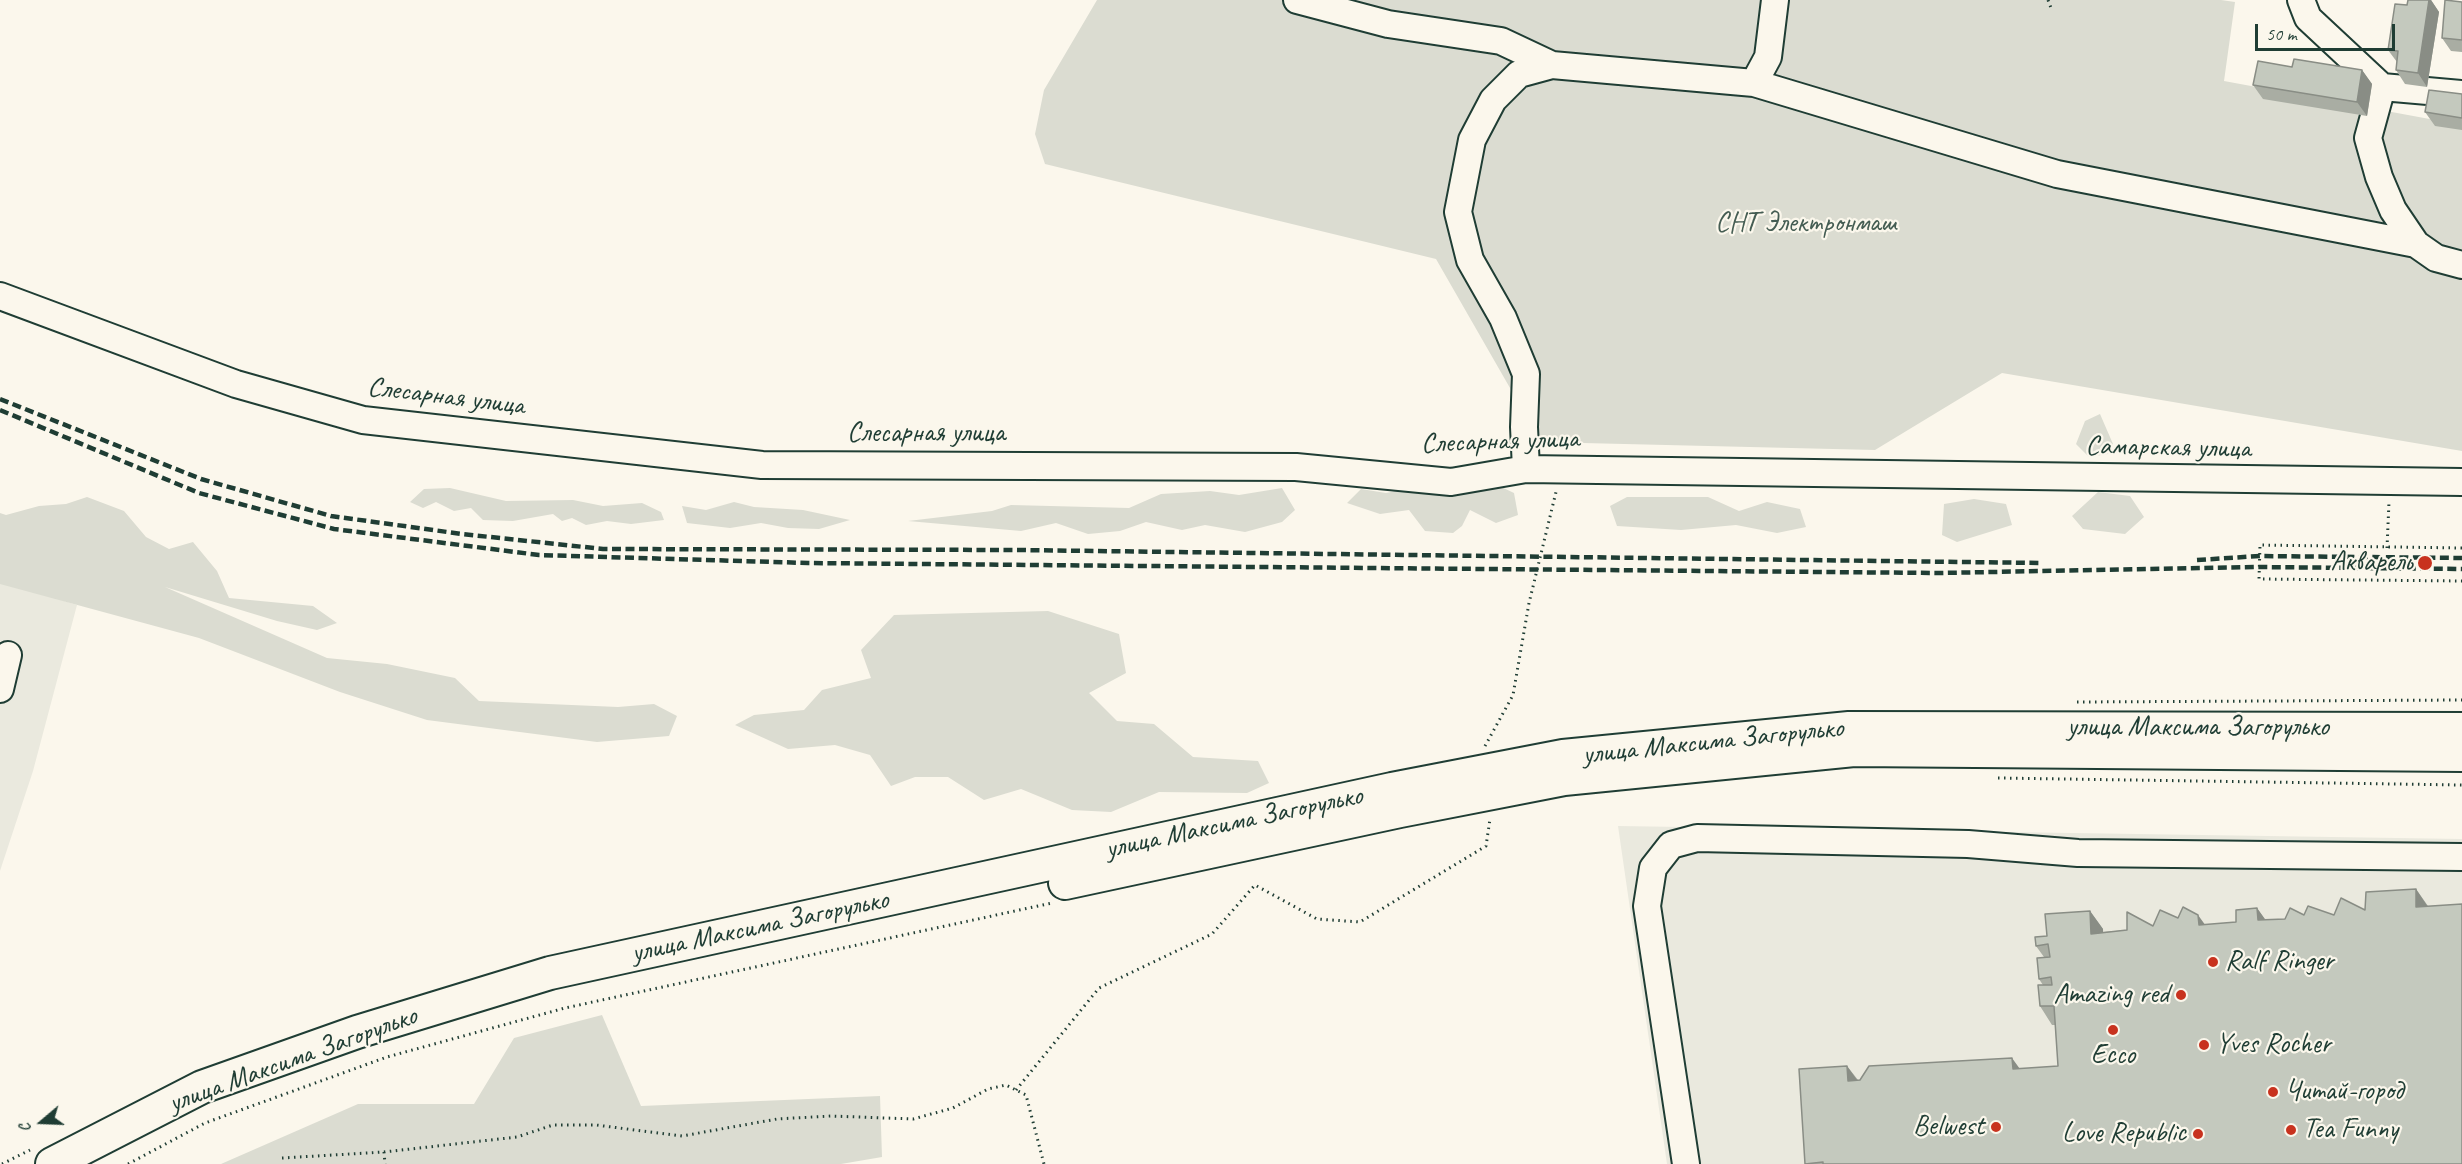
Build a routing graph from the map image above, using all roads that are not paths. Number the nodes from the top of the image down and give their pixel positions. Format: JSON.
{"nodes":[{"id":1,"x":1297,"y":0,"type":"edge"},
{"id":2,"x":1774,"y":0,"type":"edge"},
{"id":3,"x":2301,"y":0,"type":"edge"},
{"id":4,"x":1551,"y":65,"type":"junction"},
{"id":5,"x":1754,"y":83,"type":"junction"},
{"id":6,"x":2382,"y":87,"type":"junction"},
{"id":7,"x":2462,"y":94,"type":"edge"},
{"id":8,"x":2416,"y":244,"type":"junction"},
{"id":9,"x":2462,"y":265,"type":"edge"},
{"id":10,"x":0,"y":296,"type":"edge"},
{"id":11,"x":1526,"y":469,"type":"junction"},
{"id":12,"x":1874,"y":476,"type":"joint"},
{"id":13,"x":2462,"y":483,"type":"edge"},
{"id":14,"x":8,"y":655,"type":"dead end"},
{"id":15,"x":0,"y":689,"type":"edge"},
{"id":16,"x":2462,"y":729,"type":"edge"},
{"id":17,"x":2462,"y":755,"type":"edge"},
{"id":18,"x":2462,"y":857,"type":"edge"},
{"id":19,"x":52,"y":1164,"type":"edge"},
{"id":20,"x":84,"y":1164,"type":"edge"},
{"id":21,"x":1686,"y":1164,"type":"edge"}],
"edges":[{"from":1,"to":4,"type":"street"},
{"from":2,"to":5,"type":"street"},
{"from":3,"to":6,"type":"street"},
{"from":4,"to":5,"type":"street"},
{"from":4,"to":11,"type":"street"},
{"from":5,"to":8,"type":"street"},
{"from":6,"to":7,"type":"street"},
{"from":6,"to":8,"type":"street"},
{"from":8,"to":9,"type":"street"},
{"from":10,"to":11,"type":"street","name":"Слесарная улица"},
{"from":11,"to":12,"type":"street","name":"Слесарная улица"},
{"from":12,"to":13,"type":"street","name":"Самарская улица"},
{"from":14,"to":15,"type":"street"},
{"from":16,"to":19,"type":"main road","name":"улица Максима Загорулько"},
{"from":17,"to":20,"type":"main road","name":"улица Максима Загорулько"},
{"from":18,"to":21,"type":"street"}]}
